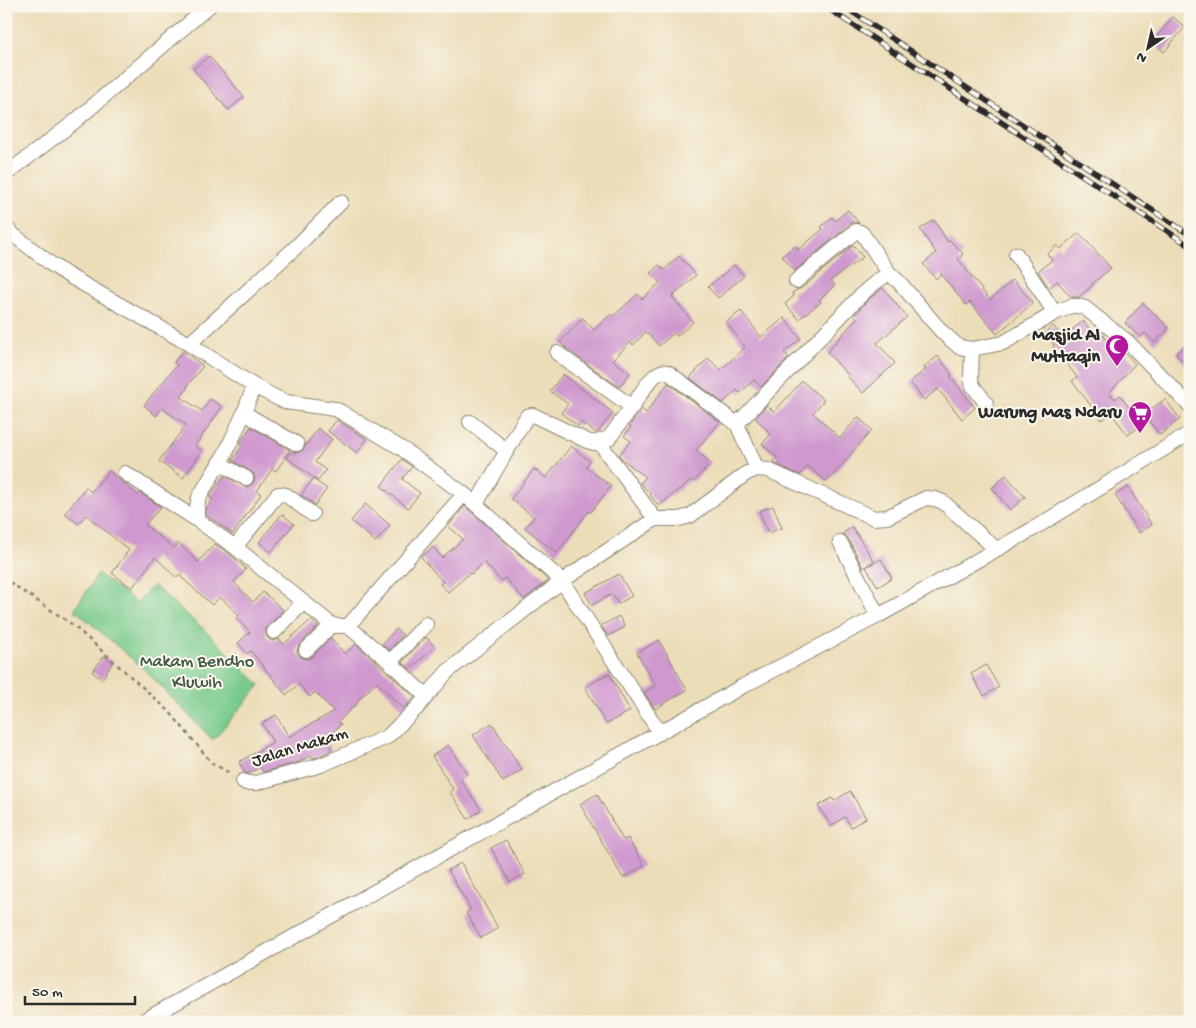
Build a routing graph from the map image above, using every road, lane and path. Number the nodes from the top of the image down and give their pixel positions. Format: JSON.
{"nodes":[{"id":1,"x":209,"y":6,"type":"edge"},
{"id":2,"x":6,"y":174,"type":"edge"},
{"id":3,"x":341,"y":202,"type":"dead end"},
{"id":4,"x":6,"y":227,"type":"edge"},
{"id":5,"x":1016,"y":254,"type":"dead end"},
{"id":6,"x":889,"y":273,"type":"junction"},
{"id":7,"x":796,"y":281,"type":"dead end"},
{"id":8,"x":1055,"y":313,"type":"junction"},
{"id":9,"x":189,"y":344,"type":"junction"},
{"id":10,"x":972,"y":349,"type":"junction"},
{"id":11,"x":557,"y":353,"type":"dead end"},
{"id":12,"x":254,"y":386,"type":"junction"},
{"id":13,"x":986,"y":403,"type":"dead end"},
{"id":14,"x":1190,"y":406,"type":"edge"},
{"id":15,"x":632,"y":407,"type":"junction"},
{"id":16,"x":244,"y":413,"type":"junction"},
{"id":17,"x":470,"y":422,"type":"dead end"},
{"id":18,"x":738,"y":424,"type":"junction"},
{"id":19,"x":1190,"y":433,"type":"edge"},
{"id":20,"x":599,"y":442,"type":"junction"},
{"id":21,"x":297,"y":444,"type":"dead end"},
{"id":22,"x":507,"y":451,"type":"junction"},
{"id":23,"x":219,"y":463,"type":"junction"},
{"id":24,"x":757,"y":469,"type":"junction"},
{"id":25,"x":126,"y":473,"type":"dead end"},
{"id":26,"x":246,"y":478,"type":"dead end"},
{"id":27,"x":464,"y":494,"type":"junction"},
{"id":28,"x":476,"y":504,"type":"junction"},
{"id":29,"x":312,"y":514,"type":"dead end"},
{"id":30,"x":655,"y":519,"type":"junction"},
{"id":31,"x":197,"y":520,"type":"junction"},
{"id":32,"x":840,"y":542,"type":"dead end"},
{"id":33,"x":235,"y":547,"type":"junction"},
{"id":34,"x":996,"y":549,"type":"junction"},
{"id":35,"x":562,"y":582,"type":"junction"},
{"id":36,"x":6,"y":591,"type":"edge"},
{"id":37,"x":303,"y":603,"type":"junction"},
{"id":38,"x":878,"y":616,"type":"junction"},
{"id":39,"x":426,"y":624,"type":"dead end"},
{"id":40,"x":332,"y":625,"type":"junction"},
{"id":41,"x":348,"y":626,"type":"junction"},
{"id":42,"x":274,"y":632,"type":"dead end"},
{"id":43,"x":306,"y":650,"type":"dead end"},
{"id":44,"x":390,"y":662,"type":"junction"},
{"id":45,"x":428,"y":695,"type":"junction"},
{"id":46,"x":660,"y":733,"type":"junction"},
{"id":47,"x":243,"y":781,"type":"joint"},
{"id":48,"x":141,"y":1022,"type":"edge"}],
"edges":[{"from":1,"to":2,"type":"street"},
{"from":3,"to":9,"type":"street"},
{"from":4,"to":9,"type":"street"},
{"from":5,"to":8,"type":"street"},
{"from":6,"to":7,"type":"street"},
{"from":6,"to":10,"type":"street"},
{"from":6,"to":18,"type":"street"},
{"from":8,"to":10,"type":"street"},
{"from":8,"to":14,"type":"street"},
{"from":9,"to":12,"type":"street"},
{"from":10,"to":13,"type":"street"},
{"from":11,"to":15,"type":"street"},
{"from":12,"to":16,"type":"street"},
{"from":12,"to":27,"type":"street"},
{"from":15,"to":18,"type":"street"},
{"from":15,"to":20,"type":"street"},
{"from":16,"to":21,"type":"street"},
{"from":16,"to":23,"type":"street"},
{"from":17,"to":22,"type":"street"},
{"from":18,"to":24,"type":"street"},
{"from":19,"to":34,"type":"street"},
{"from":20,"to":22,"type":"street"},
{"from":20,"to":30,"type":"street"},
{"from":22,"to":28,"type":"street"},
{"from":23,"to":26,"type":"street"},
{"from":23,"to":31,"type":"street"},
{"from":24,"to":30,"type":"street"},
{"from":24,"to":34,"type":"street"},
{"from":25,"to":31,"type":"street"},
{"from":27,"to":28,"type":"street"},
{"from":27,"to":41,"type":"street"},
{"from":28,"to":35,"type":"street"},
{"from":29,"to":33,"type":"street"},
{"from":30,"to":35,"type":"street","name":"Jalan Makam"},
{"from":31,"to":33,"type":"street"},
{"from":32,"to":38,"type":"street"},
{"from":33,"to":37,"type":"street"},
{"from":34,"to":38,"type":"street"},
{"from":35,"to":45,"type":"street","name":"Jalan Makam"},
{"from":35,"to":46,"type":"street"},
{"from":36,"to":47,"type":"path","name":"Jalan Makam"},
{"from":37,"to":40,"type":"street"},
{"from":37,"to":42,"type":"street"},
{"from":38,"to":46,"type":"street"},
{"from":39,"to":44,"type":"street"},
{"from":40,"to":41,"type":"street"},
{"from":40,"to":43,"type":"street"},
{"from":41,"to":44,"type":"street"},
{"from":44,"to":45,"type":"street"},
{"from":45,"to":47,"type":"street","name":"Jalan Makam"},
{"from":46,"to":48,"type":"street"}]}
